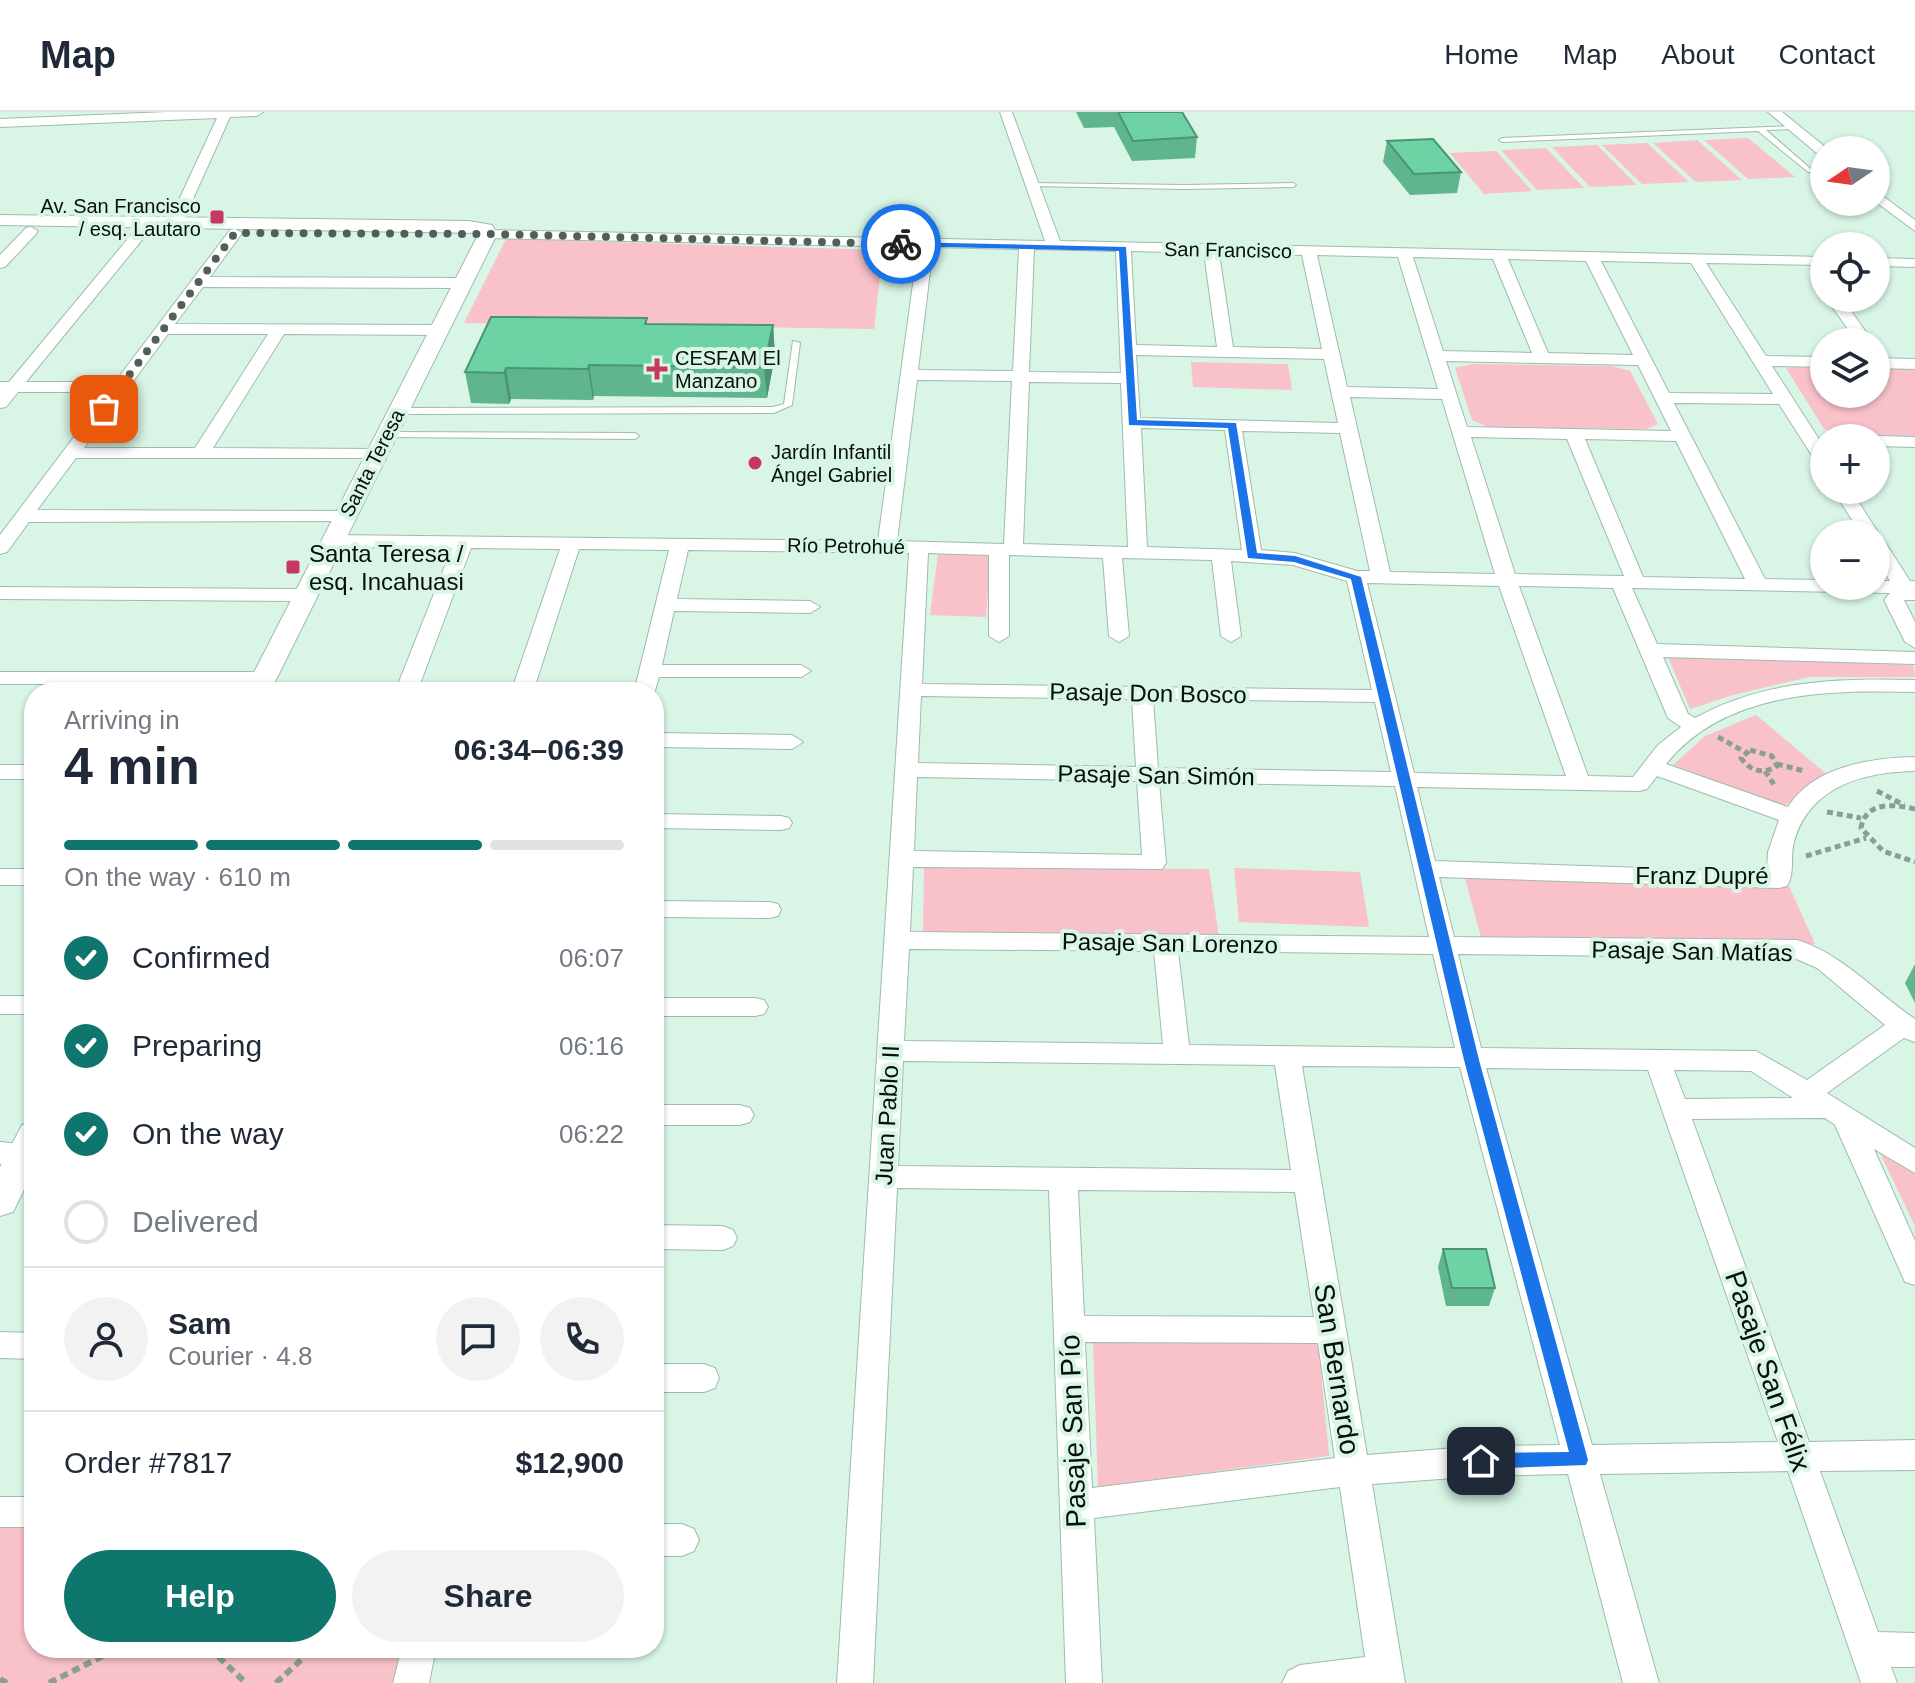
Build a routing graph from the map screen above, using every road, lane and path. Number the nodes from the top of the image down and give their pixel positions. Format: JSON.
{"nodes":[{"id":1,"x":257,"y":112,"type":"edge"},
{"id":2,"x":1006,"y":112,"type":"edge"},
{"id":3,"x":1774,"y":112,"type":"edge"},
{"id":4,"x":226,"y":113,"type":"edge"},
{"id":5,"x":0,"y":123,"type":"edge"},
{"id":6,"x":1793,"y":127,"type":"junction"},
{"id":7,"x":1759,"y":128,"type":"junction"},
{"id":8,"x":1502,"y":140,"type":"dead end"},
{"id":9,"x":1810,"y":141,"type":"edge"},
{"id":10,"x":1810,"y":171,"type":"dead end"},
{"id":11,"x":1032,"y":184,"type":"junction"},
{"id":12,"x":1293,"y":185,"type":"dead end"},
{"id":13,"x":1890,"y":206,"type":"edge"},
{"id":14,"x":0,"y":220,"type":"edge"},
{"id":15,"x":174,"y":227,"type":"junction"},
{"id":16,"x":1915,"y":227,"type":"edge"},
{"id":17,"x":0,"y":230,"type":"edge"},
{"id":18,"x":31,"y":231,"type":"junction"},
{"id":19,"x":141,"y":232,"type":"junction"},
{"id":20,"x":235,"y":233,"type":"junction"},
{"id":21,"x":488,"y":234,"type":"junction"},
{"id":22,"x":926,"y":244,"type":"junction"},
{"id":23,"x":1027,"y":246,"type":"junction"},
{"id":24,"x":1055,"y":247,"type":"junction"},
{"id":25,"x":1123,"y":248,"type":"junction"},
{"id":26,"x":1211,"y":250,"type":"junction"},
{"id":27,"x":1309,"y":252,"type":"junction"},
{"id":28,"x":1404,"y":253,"type":"junction"},
{"id":29,"x":1499,"y":255,"type":"junction"},
{"id":30,"x":1592,"y":257,"type":"junction"},
{"id":31,"x":1696,"y":259,"type":"junction"},
{"id":32,"x":1908,"y":263,"type":"edge"},
{"id":33,"x":0,"y":264,"type":"edge"},
{"id":34,"x":1810,"y":265,"type":"edge"},
{"id":35,"x":1915,"y":280,"type":"edge"},
{"id":36,"x":198,"y":282,"type":"junction"},
{"id":37,"x":463,"y":283,"type":"junction"},
{"id":38,"x":163,"y":329,"type":"junction"},
{"id":39,"x":279,"y":330,"type":"junction"},
{"id":40,"x":439,"y":330,"type":"junction"},
{"id":41,"x":796,"y":343,"type":"dead end"},
{"id":42,"x":1128,"y":350,"type":"junction"},
{"id":43,"x":1226,"y":352,"type":"junction"},
{"id":44,"x":1332,"y":354,"type":"junction"},
{"id":45,"x":1437,"y":356,"type":"junction"},
{"id":46,"x":1542,"y":358,"type":"junction"},
{"id":47,"x":1644,"y":360,"type":"junction"},
{"id":48,"x":1759,"y":361,"type":"junction"},
{"id":49,"x":1810,"y":362,"type":"edge"},
{"id":50,"x":1890,"y":362,"type":"edge"},
{"id":51,"x":1915,"y":364,"type":"edge"},
{"id":52,"x":911,"y":375,"type":"junction"},
{"id":53,"x":1021,"y":376,"type":"junction"},
{"id":54,"x":1129,"y":378,"type":"junction"},
{"id":55,"x":7,"y":387,"type":"edge"},
{"id":56,"x":120,"y":387,"type":"junction"},
{"id":57,"x":1340,"y":392,"type":"junction"},
{"id":58,"x":1449,"y":394,"type":"junction"},
{"id":59,"x":1663,"y":398,"type":"junction"},
{"id":60,"x":1783,"y":399,"type":"junction"},
{"id":61,"x":0,"y":403,"type":"edge"},
{"id":62,"x":399,"y":411,"type":"junction"},
{"id":63,"x":1133,"y":423,"type":"junction"},
{"id":64,"x":1233,"y":425,"type":"junction"},
{"id":65,"x":1349,"y":428,"type":"junction"},
{"id":66,"x":1462,"y":432,"type":"junction"},
{"id":67,"x":1810,"y":432,"type":"edge"},
{"id":68,"x":1574,"y":434,"type":"junction"},
{"id":69,"x":635,"y":436,"type":"dead end"},
{"id":70,"x":1683,"y":436,"type":"junction"},
{"id":71,"x":1890,"y":441,"type":"edge"},
{"id":72,"x":1915,"y":442,"type":"edge"},
{"id":73,"x":382,"y":444,"type":"junction"},
{"id":74,"x":71,"y":453,"type":"junction"},
{"id":75,"x":201,"y":453,"type":"junction"},
{"id":76,"x":24,"y":516,"type":"junction"},
{"id":77,"x":345,"y":517,"type":"junction"},
{"id":78,"x":333,"y":541,"type":"junction"},
{"id":79,"x":464,"y":542,"type":"junction"},
{"id":80,"x":572,"y":542,"type":"junction"},
{"id":81,"x":680,"y":544,"type":"junction"},
{"id":82,"x":887,"y":546,"type":"junction"},
{"id":83,"x":919,"y":547,"type":"junction"},
{"id":84,"x":0,"y":548,"type":"edge"},
{"id":85,"x":1006,"y":549,"type":"junction"},
{"id":86,"x":1112,"y":552,"type":"junction"},
{"id":87,"x":1138,"y":553,"type":"junction"},
{"id":88,"x":1221,"y":555,"type":"junction"},
{"id":89,"x":1252,"y":556,"type":"junction"},
{"id":90,"x":1890,"y":562,"type":"edge"},
{"id":91,"x":1356,"y":577,"type":"junction"},
{"id":92,"x":1381,"y":577,"type":"junction"},
{"id":93,"x":1507,"y":580,"type":"junction"},
{"id":94,"x":1628,"y":582,"type":"junction"},
{"id":95,"x":1758,"y":585,"type":"junction"},
{"id":96,"x":1810,"y":586,"type":"edge"},
{"id":97,"x":1890,"y":589,"type":"edge"},
{"id":98,"x":1911,"y":590,"type":"edge"},
{"id":99,"x":0,"y":593,"type":"edge"},
{"id":100,"x":306,"y":595,"type":"junction"},
{"id":101,"x":666,"y":605,"type":"junction"},
{"id":102,"x":810,"y":607,"type":"dead end"},
{"id":103,"x":999,"y":636,"type":"dead end"},
{"id":104,"x":1119,"y":636,"type":"dead end"},
{"id":105,"x":1231,"y":636,"type":"dead end"},
{"id":106,"x":1915,"y":642,"type":"edge"},
{"id":107,"x":1649,"y":650,"type":"junction"},
{"id":108,"x":1915,"y":658,"type":"edge"},
{"id":109,"x":801,"y":671,"type":"dead end"},
{"id":110,"x":0,"y":678,"type":"edge"},
{"id":111,"x":149,"y":682,"type":"edge"},
{"id":112,"x":262,"y":682,"type":"edge"},
{"id":113,"x":410,"y":682,"type":"edge"},
{"id":114,"x":525,"y":682,"type":"edge"},
{"id":115,"x":648,"y":682,"type":"edge"},
{"id":116,"x":1915,"y":686,"type":"edge"},
{"id":117,"x":911,"y":690,"type":"junction"},
{"id":118,"x":1142,"y":693,"type":"junction"},
{"id":119,"x":1384,"y":696,"type":"junction"},
{"id":120,"x":1695,"y":726,"type":"junction"},
{"id":121,"x":664,"y":740,"type":"edge"},
{"id":122,"x":792,"y":742,"type":"dead end"},
{"id":123,"x":1767,"y":753,"type":"joint"},
{"id":124,"x":1915,"y":764,"type":"edge"},
{"id":125,"x":1653,"y":767,"type":"junction"},
{"id":126,"x":907,"y":770,"type":"junction"},
{"id":127,"x":0,"y":772,"type":"edge"},
{"id":128,"x":24,"y":772,"type":"edge"},
{"id":129,"x":1149,"y":773,"type":"junction"},
{"id":130,"x":1404,"y":781,"type":"junction"},
{"id":131,"x":1580,"y":784,"type":"junction"},
{"id":132,"x":1915,"y":809,"type":"edge"},
{"id":133,"x":1790,"y":816,"type":"junction"},
{"id":134,"x":664,"y":821,"type":"edge"},
{"id":135,"x":781,"y":823,"type":"dead end"},
{"id":136,"x":1866,"y":838,"type":"junction"},
{"id":137,"x":902,"y":859,"type":"junction"},
{"id":138,"x":1915,"y":862,"type":"edge"},
{"id":139,"x":1777,"y":864,"type":"junction"},
{"id":140,"x":1424,"y":869,"type":"junction"},
{"id":141,"x":0,"y":877,"type":"edge"},
{"id":142,"x":24,"y":877,"type":"edge"},
{"id":143,"x":664,"y":909,"type":"edge"},
{"id":144,"x":769,"y":910,"type":"dead end"},
{"id":145,"x":897,"y":940,"type":"junction"},
{"id":146,"x":1165,"y":943,"type":"junction"},
{"id":147,"x":1443,"y":948,"type":"junction"},
{"id":148,"x":0,"y":1005,"type":"edge"},
{"id":149,"x":24,"y":1005,"type":"edge"},
{"id":150,"x":664,"y":1007,"type":"edge"},
{"id":151,"x":755,"y":1007,"type":"dead end"},
{"id":152,"x":1909,"y":1029,"type":"edge"},
{"id":153,"x":891,"y":1051,"type":"junction"},
{"id":154,"x":1177,"y":1054,"type":"junction"},
{"id":155,"x":1287,"y":1056,"type":"junction"},
{"id":156,"x":1657,"y":1058,"type":"junction"},
{"id":157,"x":1471,"y":1060,"type":"junction"},
{"id":158,"x":1828,"y":1107,"type":"junction"},
{"id":159,"x":1676,"y":1109,"type":"junction"},
{"id":160,"x":664,"y":1115,"type":"edge"},
{"id":161,"x":740,"y":1115,"type":"dead end"},
{"id":162,"x":19,"y":1147,"type":"edge"},
{"id":163,"x":1915,"y":1162,"type":"edge"},
{"id":164,"x":884,"y":1177,"type":"junction"},
{"id":165,"x":1063,"y":1178,"type":"junction"},
{"id":166,"x":1307,"y":1181,"type":"junction"},
{"id":167,"x":0,"y":1202,"type":"edge"},
{"id":168,"x":664,"y":1237,"type":"edge"},
{"id":169,"x":723,"y":1238,"type":"dead end"},
{"id":170,"x":1915,"y":1273,"type":"edge"},
{"id":171,"x":1069,"y":1329,"type":"junction"},
{"id":172,"x":1331,"y":1330,"type":"junction"},
{"id":173,"x":0,"y":1345,"type":"edge"},
{"id":174,"x":24,"y":1346,"type":"edge"},
{"id":175,"x":664,"y":1378,"type":"edge"},
{"id":176,"x":704,"y":1378,"type":"dead end"},
{"id":177,"x":1797,"y":1455,"type":"junction"},
{"id":178,"x":1915,"y":1455,"type":"edge"},
{"id":179,"x":1579,"y":1460,"type":"junction"},
{"id":180,"x":1353,"y":1471,"type":"junction"},
{"id":181,"x":1076,"y":1505,"type":"junction"},
{"id":182,"x":0,"y":1512,"type":"edge"},
{"id":183,"x":24,"y":1512,"type":"edge"},
{"id":184,"x":1867,"y":1649,"type":"junction"},
{"id":185,"x":1915,"y":1650,"type":"edge"},
{"id":186,"x":99,"y":1658,"type":"edge"},
{"id":187,"x":220,"y":1658,"type":"edge"},
{"id":188,"x":303,"y":1658,"type":"edge"},
{"id":189,"x":417,"y":1658,"type":"edge"},
{"id":190,"x":1387,"y":1678,"type":"edge"},
{"id":191,"x":0,"y":1679,"type":"edge"},
{"id":192,"x":7,"y":1683,"type":"edge"},
{"id":193,"x":49,"y":1683,"type":"edge"},
{"id":194,"x":246,"y":1683,"type":"edge"},
{"id":195,"x":276,"y":1683,"type":"edge"},
{"id":196,"x":411,"y":1683,"type":"edge"},
{"id":197,"x":855,"y":1683,"type":"edge"},
{"id":198,"x":1084,"y":1683,"type":"edge"},
{"id":199,"x":1300,"y":1683,"type":"edge"},
{"id":200,"x":1641,"y":1683,"type":"edge"},
{"id":201,"x":1879,"y":1683,"type":"edge"}],
"edges":[{"from":1,"to":4,"type":"street"},
{"from":2,"to":11,"type":"street"},
{"from":3,"to":6,"type":"street"},
{"from":4,"to":5,"type":"street"},
{"from":4,"to":15,"type":"street"},
{"from":6,"to":7,"type":"lane"},
{"from":6,"to":9,"type":"street"},
{"from":7,"to":8,"type":"lane"},
{"from":7,"to":10,"type":"lane"},
{"from":11,"to":12,"type":"lane"},
{"from":11,"to":24,"type":"street"},
{"from":13,"to":16,"type":"street"},
{"from":14,"to":15,"type":"street"},
{"from":15,"to":19,"type":"street"},
{"from":15,"to":20,"type":"street"},
{"from":15,"to":21,"type":"street"},
{"from":17,"to":18,"type":"street"},
{"from":18,"to":19,"type":"street"},
{"from":18,"to":33,"type":"street"},
{"from":19,"to":55,"type":"street"},
{"from":20,"to":21,"type":"street"},
{"from":20,"to":36,"type":"street"},
{"from":21,"to":22,"type":"street","name":"San Francisco"},
{"from":21,"to":37,"type":"street","name":"Santa Teresa"},
{"from":22,"to":23,"type":"street","name":"San Francisco"},
{"from":22,"to":52,"type":"street"},
{"from":23,"to":24,"type":"street","name":"San Francisco"},
{"from":23,"to":53,"type":"street"},
{"from":24,"to":25,"type":"street","name":"San Francisco"},
{"from":25,"to":26,"type":"street","name":"San Francisco"},
{"from":25,"to":42,"type":"street"},
{"from":26,"to":27,"type":"street","name":"San Francisco"},
{"from":26,"to":43,"type":"street"},
{"from":27,"to":28,"type":"street","name":"San Francisco"},
{"from":27,"to":44,"type":"street"},
{"from":28,"to":29,"type":"street","name":"San Francisco"},
{"from":28,"to":45,"type":"street"},
{"from":29,"to":30,"type":"street","name":"San Francisco"},
{"from":29,"to":46,"type":"street"},
{"from":30,"to":31,"type":"street","name":"San Francisco"},
{"from":30,"to":47,"type":"street"},
{"from":31,"to":34,"type":"street","name":"San Francisco"},
{"from":31,"to":48,"type":"street"},
{"from":32,"to":35,"type":"street"},
{"from":36,"to":37,"type":"street"},
{"from":36,"to":38,"type":"street"},
{"from":37,"to":40,"type":"street","name":"Santa Teresa"},
{"from":38,"to":39,"type":"street"},
{"from":38,"to":56,"type":"street"},
{"from":39,"to":40,"type":"street"},
{"from":39,"to":75,"type":"street"},
{"from":40,"to":62,"type":"street","name":"Santa Teresa"},
{"from":41,"to":62,"type":"lane"},
{"from":42,"to":43,"type":"street"},
{"from":42,"to":54,"type":"street"},
{"from":43,"to":44,"type":"street"},
{"from":44,"to":57,"type":"street"},
{"from":45,"to":46,"type":"street"},
{"from":45,"to":58,"type":"street"},
{"from":46,"to":47,"type":"street"},
{"from":47,"to":59,"type":"street"},
{"from":48,"to":49,"type":"street"},
{"from":48,"to":60,"type":"street"},
{"from":50,"to":51,"type":"street"},
{"from":52,"to":53,"type":"street"},
{"from":52,"to":82,"type":"street"},
{"from":53,"to":54,"type":"street"},
{"from":53,"to":85,"type":"street"},
{"from":54,"to":63,"type":"street"},
{"from":55,"to":56,"type":"street"},
{"from":55,"to":61,"type":"street"},
{"from":56,"to":74,"type":"street"},
{"from":57,"to":58,"type":"street"},
{"from":57,"to":65,"type":"street"},
{"from":58,"to":66,"type":"street"},
{"from":59,"to":60,"type":"street"},
{"from":59,"to":70,"type":"street"},
{"from":60,"to":67,"type":"street"},
{"from":62,"to":73,"type":"street","name":"Santa Teresa"},
{"from":63,"to":64,"type":"street"},
{"from":63,"to":87,"type":"street"},
{"from":64,"to":65,"type":"street"},
{"from":64,"to":89,"type":"street"},
{"from":65,"to":92,"type":"street"},
{"from":66,"to":68,"type":"street"},
{"from":66,"to":93,"type":"street"},
{"from":68,"to":70,"type":"street"},
{"from":68,"to":94,"type":"street"},
{"from":69,"to":73,"type":"lane"},
{"from":70,"to":95,"type":"street"},
{"from":71,"to":72,"type":"street"},
{"from":73,"to":75,"type":"street"},
{"from":73,"to":77,"type":"street","name":"Santa Teresa"},
{"from":74,"to":75,"type":"street"},
{"from":74,"to":76,"type":"street"},
{"from":76,"to":77,"type":"street"},
{"from":76,"to":84,"type":"street"},
{"from":77,"to":78,"type":"street","name":"Santa Teresa"},
{"from":78,"to":79,"type":"street","name":"Río Petrohué"},
{"from":78,"to":100,"type":"street","name":"Santa Teresa"},
{"from":79,"to":80,"type":"street","name":"Río Petrohué"},
{"from":79,"to":113,"type":"street"},
{"from":80,"to":81,"type":"street","name":"Río Petrohué"},
{"from":80,"to":114,"type":"street"},
{"from":81,"to":82,"type":"street","name":"Río Petrohué"},
{"from":81,"to":101,"type":"street"},
{"from":82,"to":83,"type":"street","name":"Río Petrohué"},
{"from":83,"to":85,"type":"street","name":"Río Petrohué"},
{"from":83,"to":117,"type":"street","name":"Juan Pablo II"},
{"from":85,"to":86,"type":"street","name":"Río Petrohué"},
{"from":85,"to":103,"type":"street"},
{"from":86,"to":87,"type":"street","name":"Río Petrohué"},
{"from":86,"to":104,"type":"street"},
{"from":87,"to":88,"type":"street","name":"Río Petrohué"},
{"from":88,"to":89,"type":"street","name":"Río Petrohué"},
{"from":88,"to":105,"type":"street"},
{"from":89,"to":91,"type":"street","name":"Río Petrohué"},
{"from":90,"to":98,"type":"street"},
{"from":91,"to":92,"type":"street","name":"Río Petrohué"},
{"from":91,"to":119,"type":"street"},
{"from":92,"to":93,"type":"street","name":"Río Petrohué"},
{"from":93,"to":94,"type":"street","name":"Río Petrohué"},
{"from":93,"to":131,"type":"street"},
{"from":94,"to":95,"type":"street","name":"Río Petrohué"},
{"from":94,"to":107,"type":"street"},
{"from":95,"to":96,"type":"street","name":"Río Petrohué"},
{"from":97,"to":98,"type":"street","name":"Río Petrohué"},
{"from":98,"to":106,"type":"street"},
{"from":99,"to":100,"type":"street"},
{"from":100,"to":112,"type":"street","name":"Santa Teresa"},
{"from":101,"to":102,"type":"street"},
{"from":101,"to":115,"type":"street"},
{"from":107,"to":108,"type":"street"},
{"from":107,"to":120,"type":"street"},
{"from":109,"to":115,"type":"street"},
{"from":110,"to":111,"type":"street"},
{"from":116,"to":120,"type":"street"},
{"from":117,"to":118,"type":"street","name":"Pasaje Don Bosco"},
{"from":117,"to":126,"type":"street","name":"Juan Pablo II"},
{"from":118,"to":119,"type":"street","name":"Pasaje Don Bosco"},
{"from":118,"to":129,"type":"street"},
{"from":119,"to":130,"type":"street"},
{"from":120,"to":125,"type":"street"},
{"from":121,"to":122,"type":"street"},
{"from":123,"to":123,"type":"path"},
{"from":124,"to":133,"type":"street"},
{"from":125,"to":131,"type":"street","name":"Pasaje San Simón"},
{"from":125,"to":133,"type":"street"},
{"from":126,"to":129,"type":"street","name":"Pasaje San Simón"},
{"from":126,"to":137,"type":"street","name":"Juan Pablo II"},
{"from":127,"to":128,"type":"street"},
{"from":129,"to":130,"type":"street","name":"Pasaje San Simón"},
{"from":129,"to":137,"type":"street"},
{"from":130,"to":131,"type":"street","name":"Pasaje San Simón"},
{"from":130,"to":140,"type":"street"},
{"from":132,"to":136,"type":"path"},
{"from":133,"to":139,"type":"street","name":"Franz Dupré"},
{"from":134,"to":135,"type":"street"},
{"from":136,"to":138,"type":"path"},
{"from":136,"to":139,"type":"path"},
{"from":137,"to":145,"type":"street","name":"Juan Pablo II"},
{"from":139,"to":140,"type":"street","name":"Franz Dupré"},
{"from":140,"to":147,"type":"street"},
{"from":141,"to":142,"type":"street"},
{"from":143,"to":144,"type":"street"},
{"from":145,"to":146,"type":"street","name":"Pasaje San Lorenzo"},
{"from":145,"to":153,"type":"street","name":"Juan Pablo II"},
{"from":146,"to":147,"type":"street","name":"Pasaje San Lorenzo"},
{"from":146,"to":154,"type":"street"},
{"from":147,"to":152,"type":"street","name":"Pasaje San Matías"},
{"from":147,"to":157,"type":"street"},
{"from":148,"to":149,"type":"street"},
{"from":150,"to":151,"type":"street"},
{"from":152,"to":158,"type":"street"},
{"from":153,"to":154,"type":"street"},
{"from":153,"to":164,"type":"street","name":"Juan Pablo II"},
{"from":154,"to":155,"type":"street"},
{"from":155,"to":157,"type":"street"},
{"from":155,"to":166,"type":"street","name":"San Bernardo"},
{"from":156,"to":157,"type":"street"},
{"from":156,"to":158,"type":"street"},
{"from":156,"to":159,"type":"street","name":"Pasaje San Félix"},
{"from":157,"to":179,"type":"street"},
{"from":158,"to":159,"type":"street"},
{"from":158,"to":163,"type":"street"},
{"from":158,"to":170,"type":"street"},
{"from":159,"to":177,"type":"street","name":"Pasaje San Félix"},
{"from":160,"to":161,"type":"street"},
{"from":162,"to":167,"type":"street"},
{"from":164,"to":165,"type":"street"},
{"from":164,"to":197,"type":"street","name":"Juan Pablo II"},
{"from":165,"to":166,"type":"street"},
{"from":165,"to":171,"type":"street","name":"Pasaje San Pío"},
{"from":166,"to":172,"type":"street","name":"San Bernardo"},
{"from":168,"to":169,"type":"street"},
{"from":171,"to":172,"type":"street"},
{"from":171,"to":181,"type":"street","name":"Pasaje San Pío"},
{"from":172,"to":180,"type":"street","name":"San Bernardo"},
{"from":173,"to":174,"type":"street"},
{"from":175,"to":176,"type":"street"},
{"from":177,"to":178,"type":"street"},
{"from":177,"to":179,"type":"street"},
{"from":177,"to":184,"type":"street","name":"Pasaje San Félix"},
{"from":179,"to":180,"type":"street"},
{"from":179,"to":200,"type":"street"},
{"from":180,"to":181,"type":"street"},
{"from":180,"to":190,"type":"street","name":"San Bernardo"},
{"from":181,"to":198,"type":"street","name":"Pasaje San Pío"},
{"from":182,"to":183,"type":"street"},
{"from":184,"to":185,"type":"street"},
{"from":184,"to":201,"type":"street","name":"Pasaje San Félix"},
{"from":186,"to":193,"type":"path"},
{"from":187,"to":194,"type":"path"},
{"from":188,"to":195,"type":"path"},
{"from":189,"to":196,"type":"street"},
{"from":190,"to":199,"type":"street"},
{"from":191,"to":192,"type":"path"}]}
